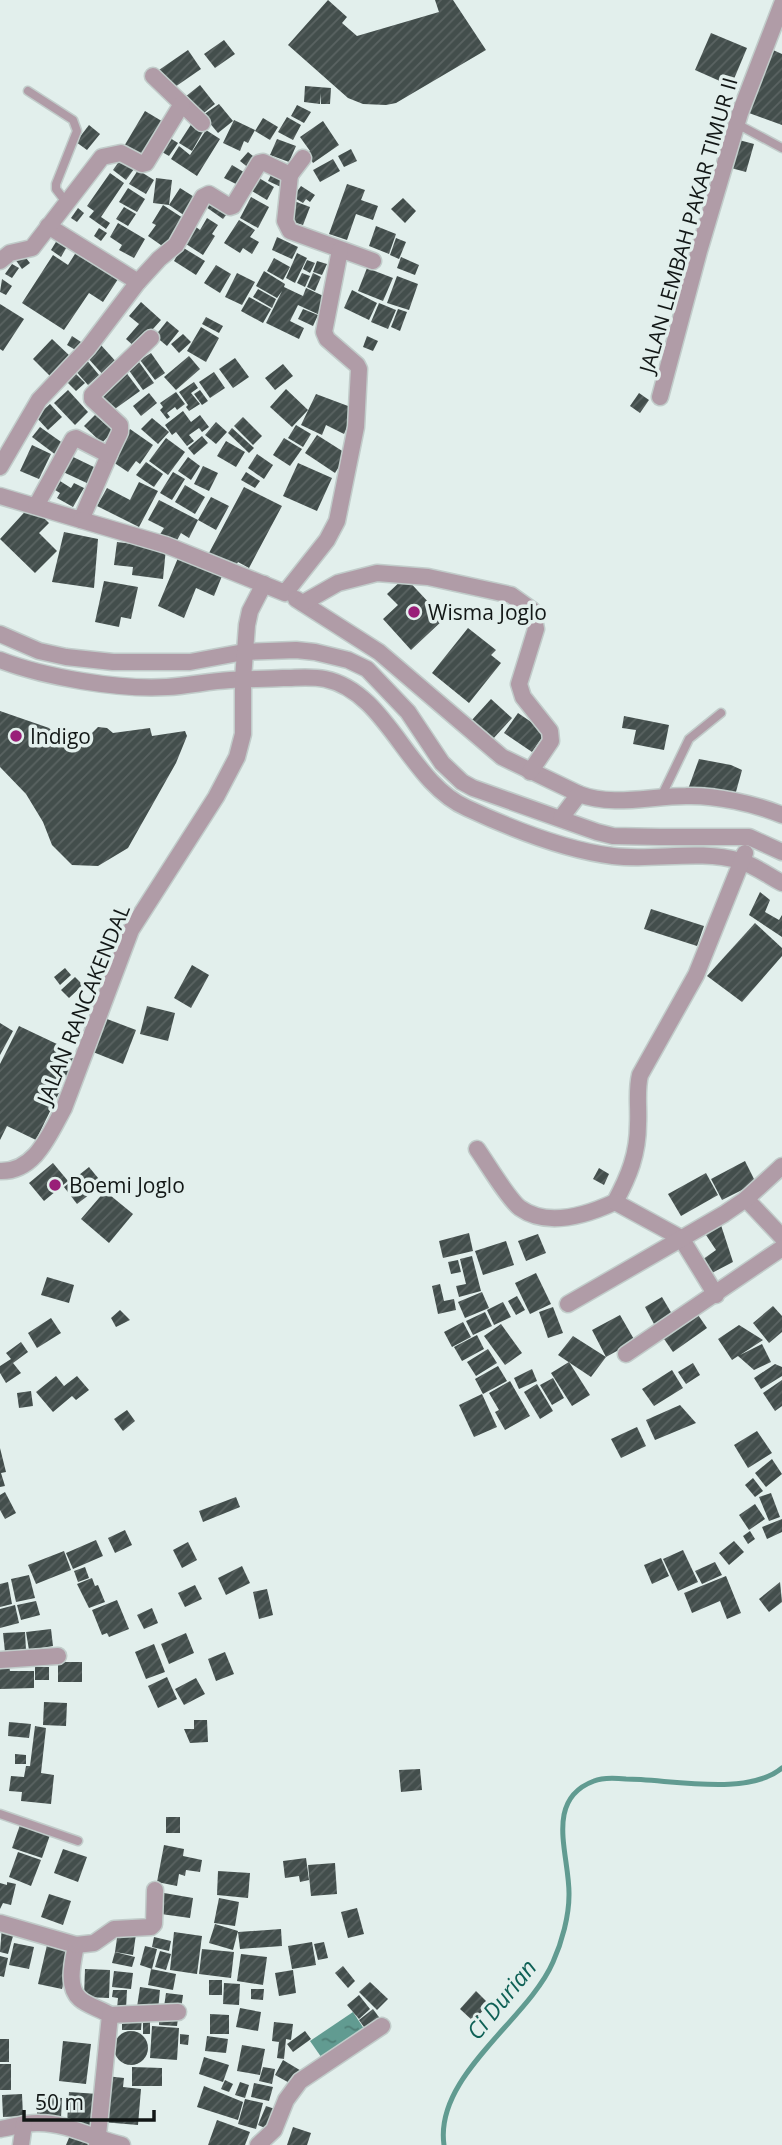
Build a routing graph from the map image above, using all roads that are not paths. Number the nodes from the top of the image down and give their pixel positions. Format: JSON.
{"nodes":[{"id":1,"x":782,"y":4,"type":"edge"},
{"id":2,"x":778,"y":29,"type":"edge"},
{"id":3,"x":153,"y":76,"type":"dead end"},
{"id":4,"x":28,"y":91,"type":"dead end"},
{"id":5,"x":182,"y":103,"type":"junction"},
{"id":6,"x":202,"y":123,"type":"dead end"},
{"id":7,"x":737,"y":124,"type":"junction"},
{"id":8,"x":782,"y":148,"type":"edge"},
{"id":9,"x":303,"y":158,"type":"dead end"},
{"id":10,"x":290,"y":175,"type":"junction"},
{"id":11,"x":66,"y":202,"type":"junction"},
{"id":12,"x":48,"y":226,"type":"junction"},
{"id":13,"x":340,"y":250,"type":"junction"},
{"id":14,"x":0,"y":261,"type":"edge"},
{"id":15,"x":373,"y":261,"type":"dead end"},
{"id":16,"x":138,"y":282,"type":"junction"},
{"id":17,"x":151,"y":338,"type":"dead end"},
{"id":18,"x":660,"y":397,"type":"dead end"},
{"id":19,"x":109,"y":455,"type":"junction"},
{"id":20,"x":0,"y":467,"type":"edge"},
{"id":21,"x":0,"y":496,"type":"edge"},
{"id":22,"x":36,"y":506,"type":"junction"},
{"id":23,"x":81,"y":520,"type":"junction"},
{"id":24,"x":264,"y":584,"type":"junction"},
{"id":25,"x":285,"y":593,"type":"junction"},
{"id":26,"x":303,"y":603,"type":"junction"},
{"id":27,"x":0,"y":634,"type":"edge"},
{"id":28,"x":244,"y":652,"type":"junction"},
{"id":29,"x":0,"y":660,"type":"edge"},
{"id":30,"x":243,"y":679,"type":"junction"},
{"id":31,"x":721,"y":713,"type":"dead end"},
{"id":32,"x":530,"y":772,"type":"junction"},
{"id":33,"x":473,"y":788,"type":"junction"},
{"id":34,"x":579,"y":794,"type":"junction"},
{"id":35,"x":661,"y":797,"type":"junction"},
{"id":36,"x":511,"y":803,"type":"junction"},
{"id":37,"x":464,"y":807,"type":"junction"},
{"id":38,"x":782,"y":815,"type":"edge"},
{"id":39,"x":561,"y":818,"type":"junction"},
{"id":40,"x":502,"y":823,"type":"junction"},
{"id":41,"x":749,"y":837,"type":"junction"},
{"id":42,"x":782,"y":852,"type":"edge"},
{"id":43,"x":743,"y":861,"type":"junction"},
{"id":44,"x":782,"y":883,"type":"edge"},
{"id":45,"x":477,"y":1149,"type":"dead end"},
{"id":46,"x":782,"y":1166,"type":"edge"},
{"id":47,"x":0,"y":1171,"type":"edge"},
{"id":48,"x":746,"y":1199,"type":"junction"},
{"id":49,"x":615,"y":1202,"type":"junction"},
{"id":50,"x":782,"y":1237,"type":"edge"},
{"id":51,"x":681,"y":1238,"type":"junction"},
{"id":52,"x":782,"y":1248,"type":"edge"},
{"id":53,"x":716,"y":1295,"type":"junction"},
{"id":54,"x":569,"y":1304,"type":"dead end"},
{"id":55,"x":626,"y":1354,"type":"dead end"},
{"id":56,"x":58,"y":1656,"type":"dead end"},
{"id":57,"x":0,"y":1660,"type":"edge"},
{"id":58,"x":0,"y":1814,"type":"edge"},
{"id":59,"x":78,"y":1841,"type":"dead end"},
{"id":60,"x":155,"y":1890,"type":"dead end"},
{"id":61,"x":0,"y":1923,"type":"edge"},
{"id":62,"x":76,"y":1945,"type":"junction"},
{"id":63,"x":178,"y":2012,"type":"dead end"},
{"id":64,"x":110,"y":2015,"type":"junction"},
{"id":65,"x":382,"y":2026,"type":"dead end"},
{"id":66,"x":24,"y":2124,"type":"junction"},
{"id":67,"x":0,"y":2129,"type":"edge"},
{"id":68,"x":98,"y":2142,"type":"edge"},
{"id":69,"x":21,"y":2145,"type":"edge"},
{"id":70,"x":122,"y":2145,"type":"edge"},
{"id":71,"x":258,"y":2145,"type":"edge"}],
"edges":[{"from":1,"to":2,"type":"street","name":"JALAN LEMBAH PAKAR TIMUR II"},
{"from":2,"to":7,"type":"street","name":"JALAN LEMBAH PAKAR TIMUR II"},
{"from":3,"to":5,"type":"street"},
{"from":4,"to":11,"type":"lane"},
{"from":5,"to":6,"type":"street"},
{"from":5,"to":11,"type":"street"},
{"from":7,"to":8,"type":"lane"},
{"from":7,"to":18,"type":"street","name":"JALAN LEMBAH PAKAR TIMUR II"},
{"from":9,"to":10,"type":"street"},
{"from":10,"to":13,"type":"street"},
{"from":10,"to":16,"type":"street"},
{"from":11,"to":12,"type":"street"},
{"from":12,"to":14,"type":"street"},
{"from":12,"to":16,"type":"street"},
{"from":13,"to":15,"type":"street"},
{"from":13,"to":25,"type":"street"},
{"from":16,"to":20,"type":"street"},
{"from":17,"to":19,"type":"street"},
{"from":19,"to":22,"type":"street"},
{"from":19,"to":23,"type":"street"},
{"from":21,"to":22,"type":"street"},
{"from":22,"to":23,"type":"street"},
{"from":23,"to":24,"type":"street"},
{"from":24,"to":25,"type":"street"},
{"from":24,"to":28,"type":"street","name":"JALAN RANCAKENDAL"},
{"from":25,"to":26,"type":"street"},
{"from":26,"to":32,"type":"street"},
{"from":26,"to":32,"type":"street"},
{"from":27,"to":28,"type":"street"},
{"from":28,"to":30,"type":"street","name":"JALAN RANCAKENDAL"},
{"from":28,"to":33,"type":"street"},
{"from":29,"to":30,"type":"street"},
{"from":30,"to":37,"type":"street"},
{"from":30,"to":47,"type":"street","name":"JALAN RANCAKENDAL"},
{"from":31,"to":35,"type":"lane"},
{"from":32,"to":34,"type":"street"},
{"from":33,"to":36,"type":"street"},
{"from":33,"to":37,"type":"street"},
{"from":34,"to":35,"type":"street"},
{"from":34,"to":39,"type":"street"},
{"from":35,"to":38,"type":"street"},
{"from":36,"to":39,"type":"street"},
{"from":36,"to":40,"type":"street"},
{"from":37,"to":40,"type":"street"},
{"from":39,"to":41,"type":"street"},
{"from":40,"to":43,"type":"street"},
{"from":41,"to":42,"type":"street"},
{"from":41,"to":43,"type":"street"},
{"from":43,"to":44,"type":"street"},
{"from":43,"to":49,"type":"street"},
{"from":45,"to":49,"type":"street"},
{"from":46,"to":48,"type":"street"},
{"from":48,"to":50,"type":"street"},
{"from":48,"to":51,"type":"street"},
{"from":49,"to":51,"type":"street"},
{"from":51,"to":53,"type":"street"},
{"from":51,"to":54,"type":"street"},
{"from":52,"to":53,"type":"street"},
{"from":53,"to":55,"type":"street"},
{"from":56,"to":57,"type":"street"},
{"from":58,"to":59,"type":"lane"},
{"from":60,"to":62,"type":"street"},
{"from":61,"to":62,"type":"street"},
{"from":62,"to":64,"type":"street"},
{"from":63,"to":64,"type":"street"},
{"from":64,"to":68,"type":"street"},
{"from":65,"to":71,"type":"street"},
{"from":66,"to":67,"type":"street"},
{"from":66,"to":68,"type":"street"},
{"from":66,"to":69,"type":"street"},
{"from":68,"to":70,"type":"street"}]}
